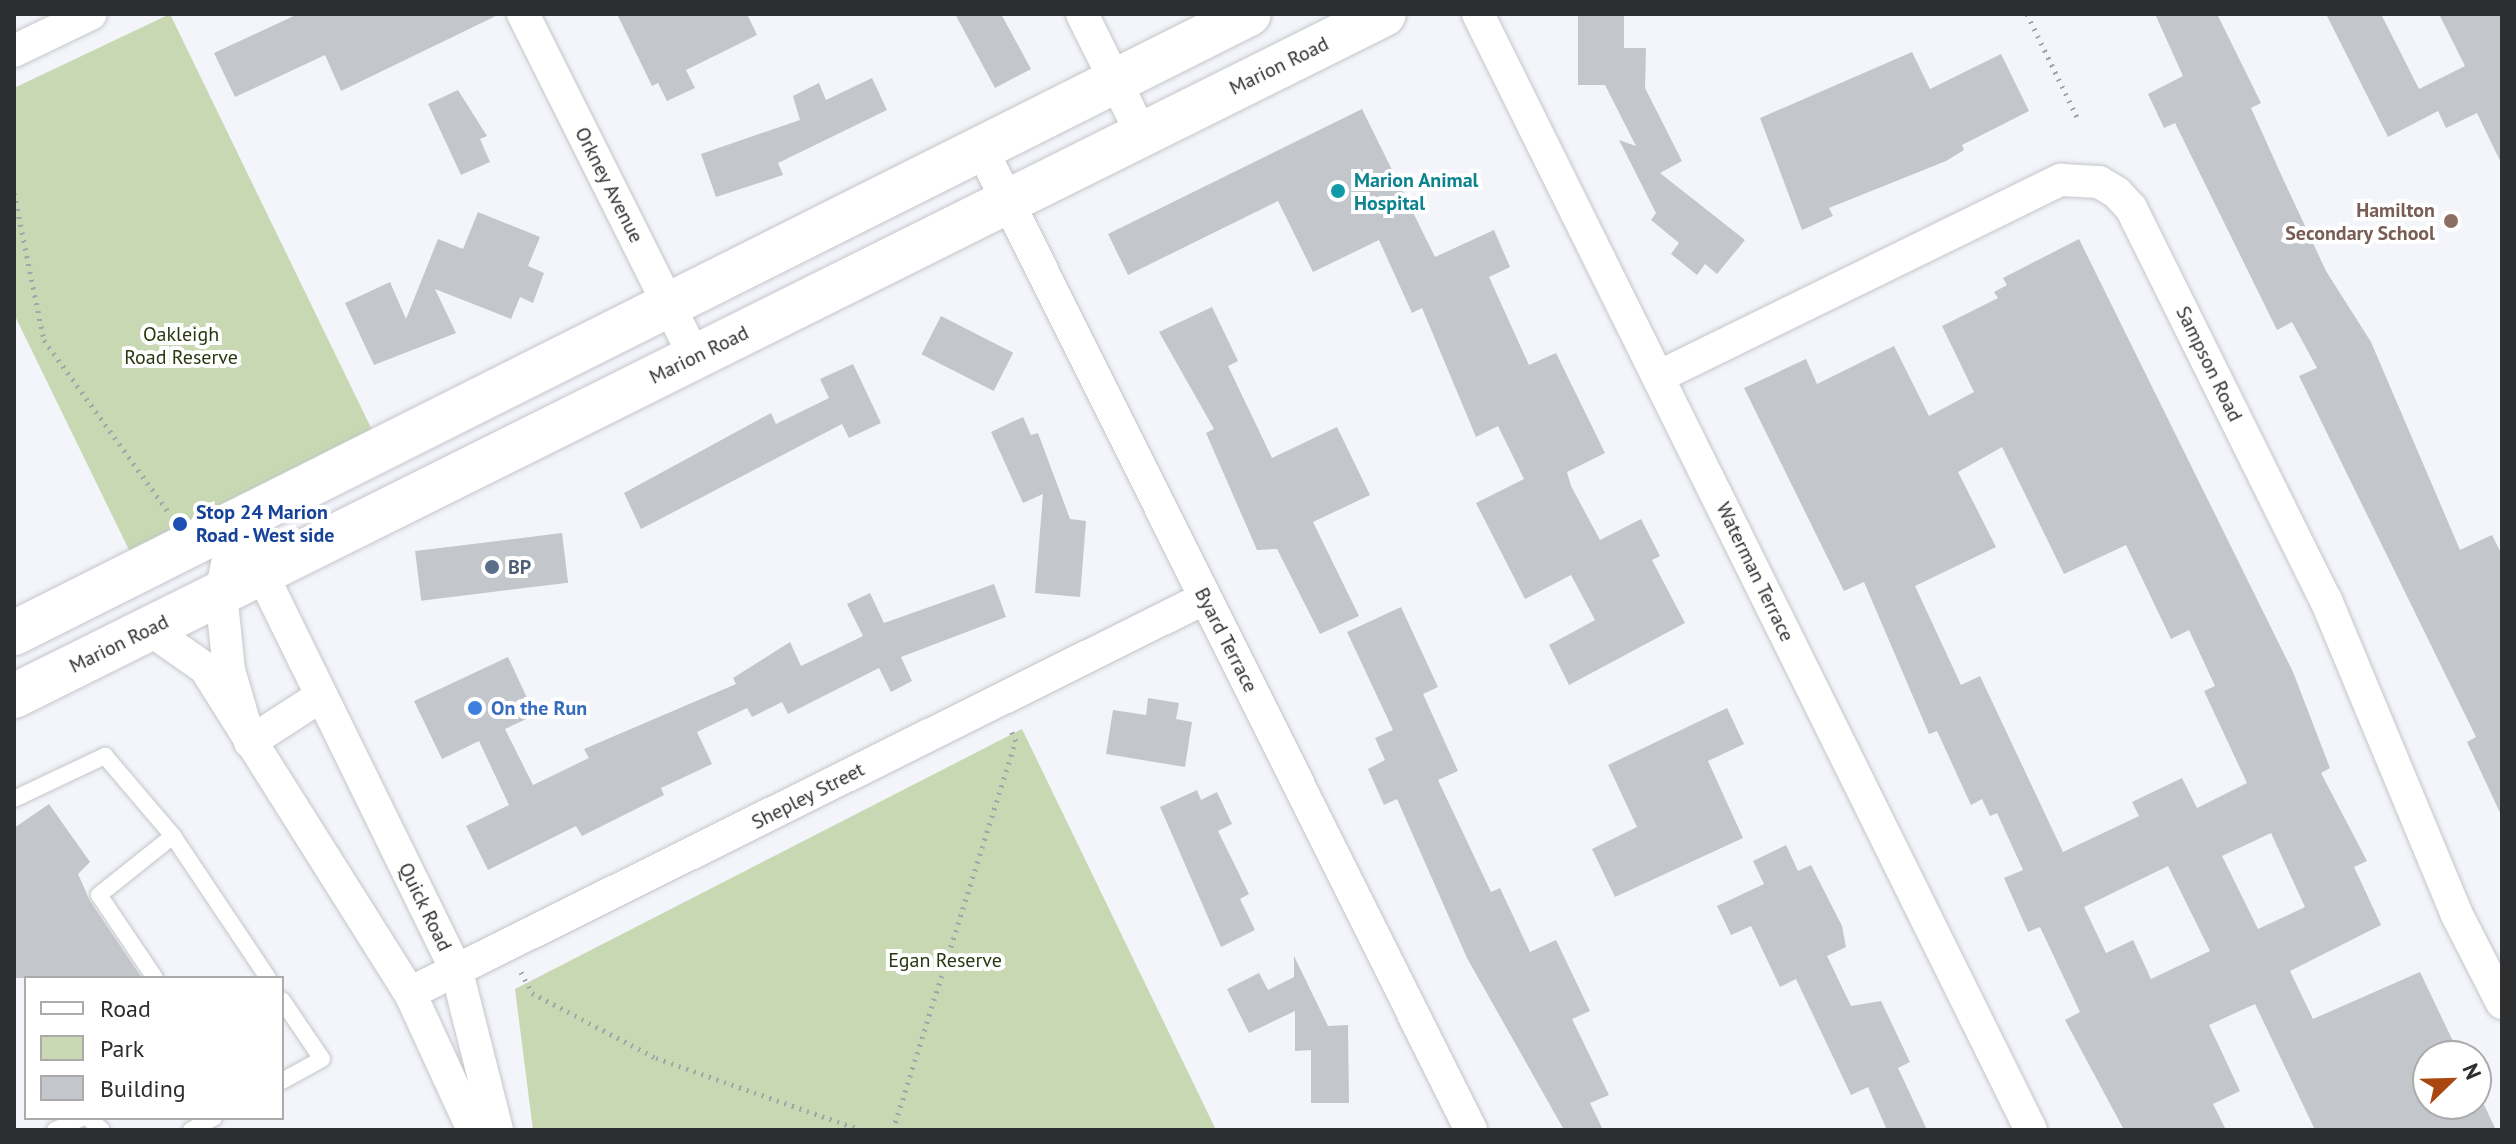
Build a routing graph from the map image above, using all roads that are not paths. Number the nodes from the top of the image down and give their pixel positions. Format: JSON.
{"nodes":[{"id":1,"x":91,"y":14,"type":"edge"},
{"id":2,"x":523,"y":14,"type":"edge"},
{"id":3,"x":1082,"y":14,"type":"edge"},
{"id":4,"x":1249,"y":14,"type":"edge"},
{"id":5,"x":1384,"y":14,"type":"edge"},
{"id":6,"x":1478,"y":14,"type":"edge"},
{"id":7,"x":14,"y":51,"type":"edge"},
{"id":8,"x":1115,"y":80,"type":"junction"},
{"id":9,"x":1142,"y":135,"type":"junction"},
{"id":10,"x":982,"y":150,"type":"junction"},
{"id":11,"x":1007,"y":202,"type":"junction"},
{"id":12,"x":671,"y":308,"type":"junction"},
{"id":13,"x":695,"y":357,"type":"junction"},
{"id":14,"x":1658,"y":377,"type":"junction"},
{"id":15,"x":236,"y":521,"type":"junction"},
{"id":16,"x":264,"y":572,"type":"junction"},
{"id":17,"x":221,"y":593,"type":"junction"},
{"id":18,"x":1205,"y":598,"type":"junction"},
{"id":19,"x":149,"y":629,"type":"junction"},
{"id":20,"x":14,"y":633,"type":"edge"},
{"id":21,"x":14,"y":696,"type":"edge"},
{"id":22,"x":321,"y":696,"type":"junction"},
{"id":23,"x":250,"y":742,"type":"junction"},
{"id":24,"x":14,"y":799,"type":"edge"},
{"id":25,"x":173,"y":836,"type":"junction"},
{"id":26,"x":457,"y":972,"type":"junction"},
{"id":27,"x":154,"y":976,"type":"edge"},
{"id":28,"x":267,"y":976,"type":"edge"},
{"id":29,"x":410,"y":993,"type":"junction"},
{"id":30,"x":284,"y":1003,"type":"edge"},
{"id":31,"x":2502,"y":1003,"type":"edge"},
{"id":32,"x":284,"y":1080,"type":"edge"},
{"id":33,"x":80,"y":1120,"type":"edge"},
{"id":34,"x":210,"y":1120,"type":"edge"},
{"id":35,"x":1458,"y":1126,"type":"edge"},
{"id":36,"x":55,"y":1130,"type":"edge"},
{"id":37,"x":191,"y":1130,"type":"edge"},
{"id":38,"x":473,"y":1130,"type":"edge"},
{"id":39,"x":497,"y":1130,"type":"edge"},
{"id":40,"x":2031,"y":1130,"type":"edge"}],
"edges":[{"from":1,"to":7,"type":"street"},
{"from":2,"to":12,"type":"street","name":"Orkney Avenue"},
{"from":3,"to":8,"type":"street"},
{"from":4,"to":8,"type":"main road"},
{"from":5,"to":9,"type":"main road","name":"Marion Road"},
{"from":6,"to":14,"type":"street","name":"Waterman Terrace"},
{"from":8,"to":9,"type":"street"},
{"from":8,"to":10,"type":"main road"},
{"from":9,"to":11,"type":"main road","name":"Marion Road"},
{"from":10,"to":11,"type":"street","name":"Byard Terrace"},
{"from":10,"to":12,"type":"main road"},
{"from":11,"to":13,"type":"main road","name":"Marion Road"},
{"from":11,"to":18,"type":"street","name":"Byard Terrace"},
{"from":12,"to":13,"type":"street","name":"Orkney Avenue"},
{"from":12,"to":15,"type":"main road"},
{"from":13,"to":16,"type":"main road","name":"Marion Road"},
{"from":14,"to":31,"type":"street","name":"Sampson Road"},
{"from":14,"to":40,"type":"street","name":"Waterman Terrace"},
{"from":15,"to":16,"type":"street","name":"Quick Road"},
{"from":15,"to":17,"type":"street"},
{"from":15,"to":20,"type":"main road"},
{"from":16,"to":17,"type":"main road","name":"Marion Road"},
{"from":16,"to":22,"type":"street","name":"Quick Road"},
{"from":17,"to":19,"type":"main road","name":"Marion Road"},
{"from":17,"to":23,"type":"street"},
{"from":18,"to":26,"type":"street","name":"Shepley Street"},
{"from":18,"to":35,"type":"street","name":"Byard Terrace"},
{"from":19,"to":21,"type":"main road","name":"Marion Road"},
{"from":19,"to":23,"type":"street"},
{"from":22,"to":23,"type":"street"},
{"from":22,"to":26,"type":"street","name":"Quick Road"},
{"from":23,"to":29,"type":"street"},
{"from":24,"to":25,"type":"lane"},
{"from":25,"to":27,"type":"lane"},
{"from":25,"to":28,"type":"lane"},
{"from":26,"to":29,"type":"street","name":"Shepley Street"},
{"from":26,"to":39,"type":"street","name":"Quick Road"},
{"from":29,"to":38,"type":"street"},
{"from":30,"to":32,"type":"lane"},
{"from":33,"to":36,"type":"lane"},
{"from":34,"to":37,"type":"lane"}]}
